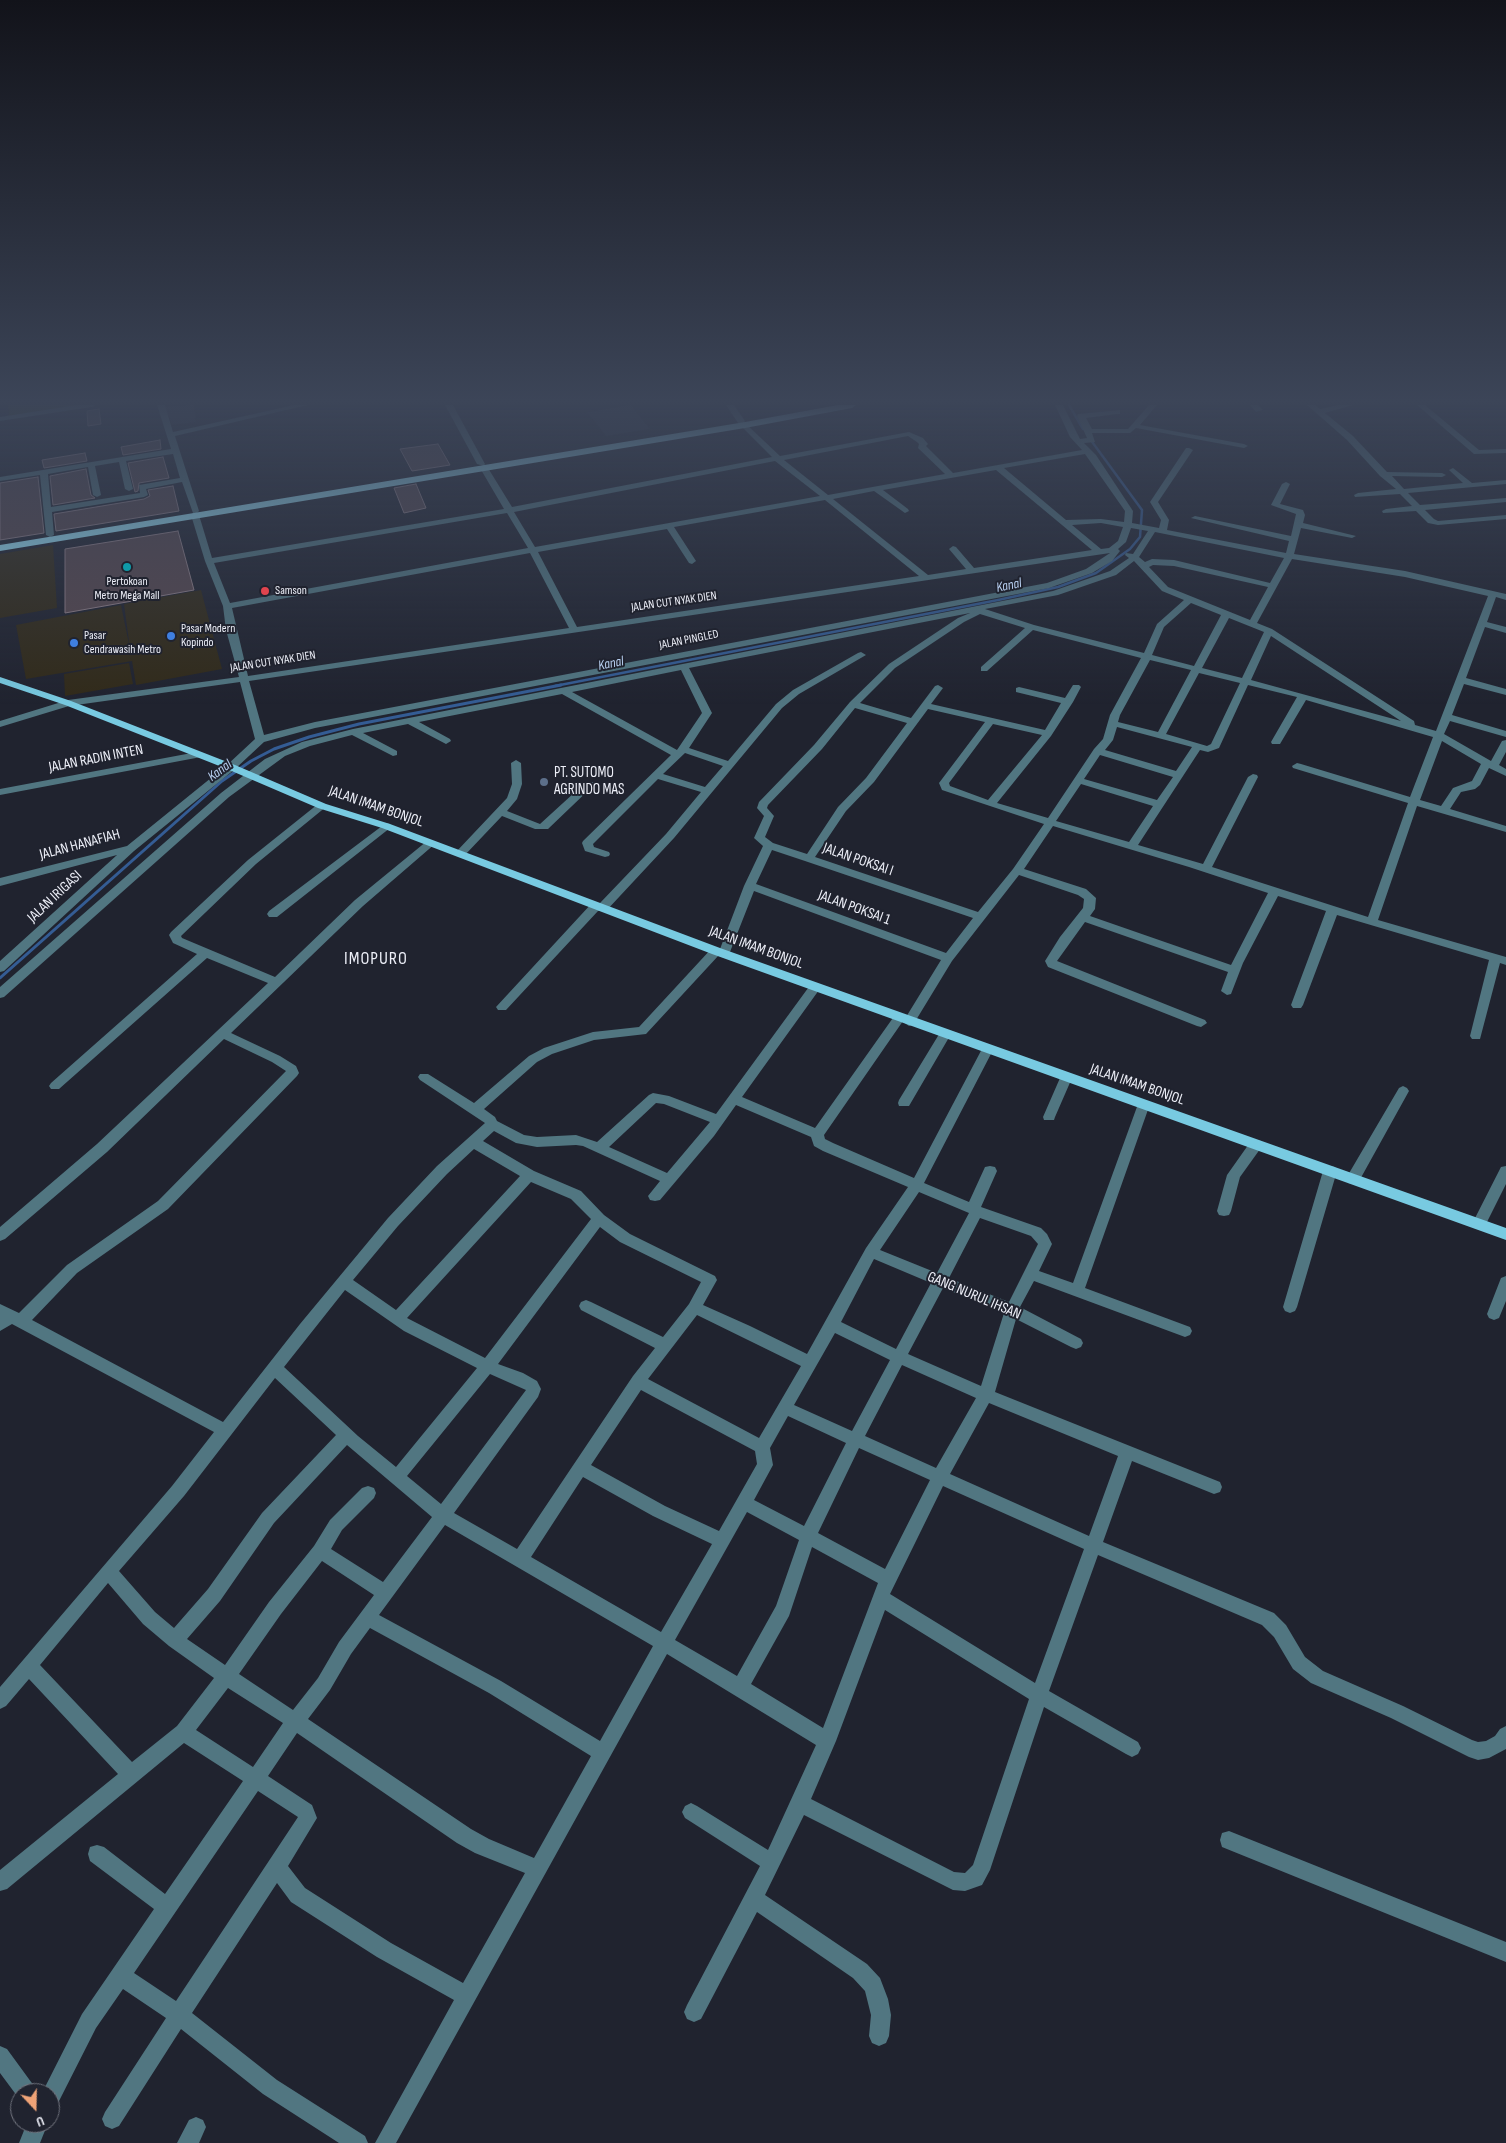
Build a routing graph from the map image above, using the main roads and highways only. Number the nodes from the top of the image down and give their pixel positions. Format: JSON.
{"nodes":[{"id":1,"x":245,"y":505,"type":"edge"},
{"id":2,"x":195,"y":513,"type":"junction"},
{"id":3,"x":0,"y":543,"type":"edge"},
{"id":4,"x":0,"y":548,"type":"edge"},
{"id":5,"x":0,"y":680,"type":"edge"},
{"id":6,"x":1506,"y":1234,"type":"edge"}],
"edges":[{"from":1,"to":2,"type":"highway"},
{"from":2,"to":3,"type":"highway"},
{"from":2,"to":4,"type":"highway"},
{"from":5,"to":6,"type":"main road","name":"JALAN IMAM BONJOL"}]}
